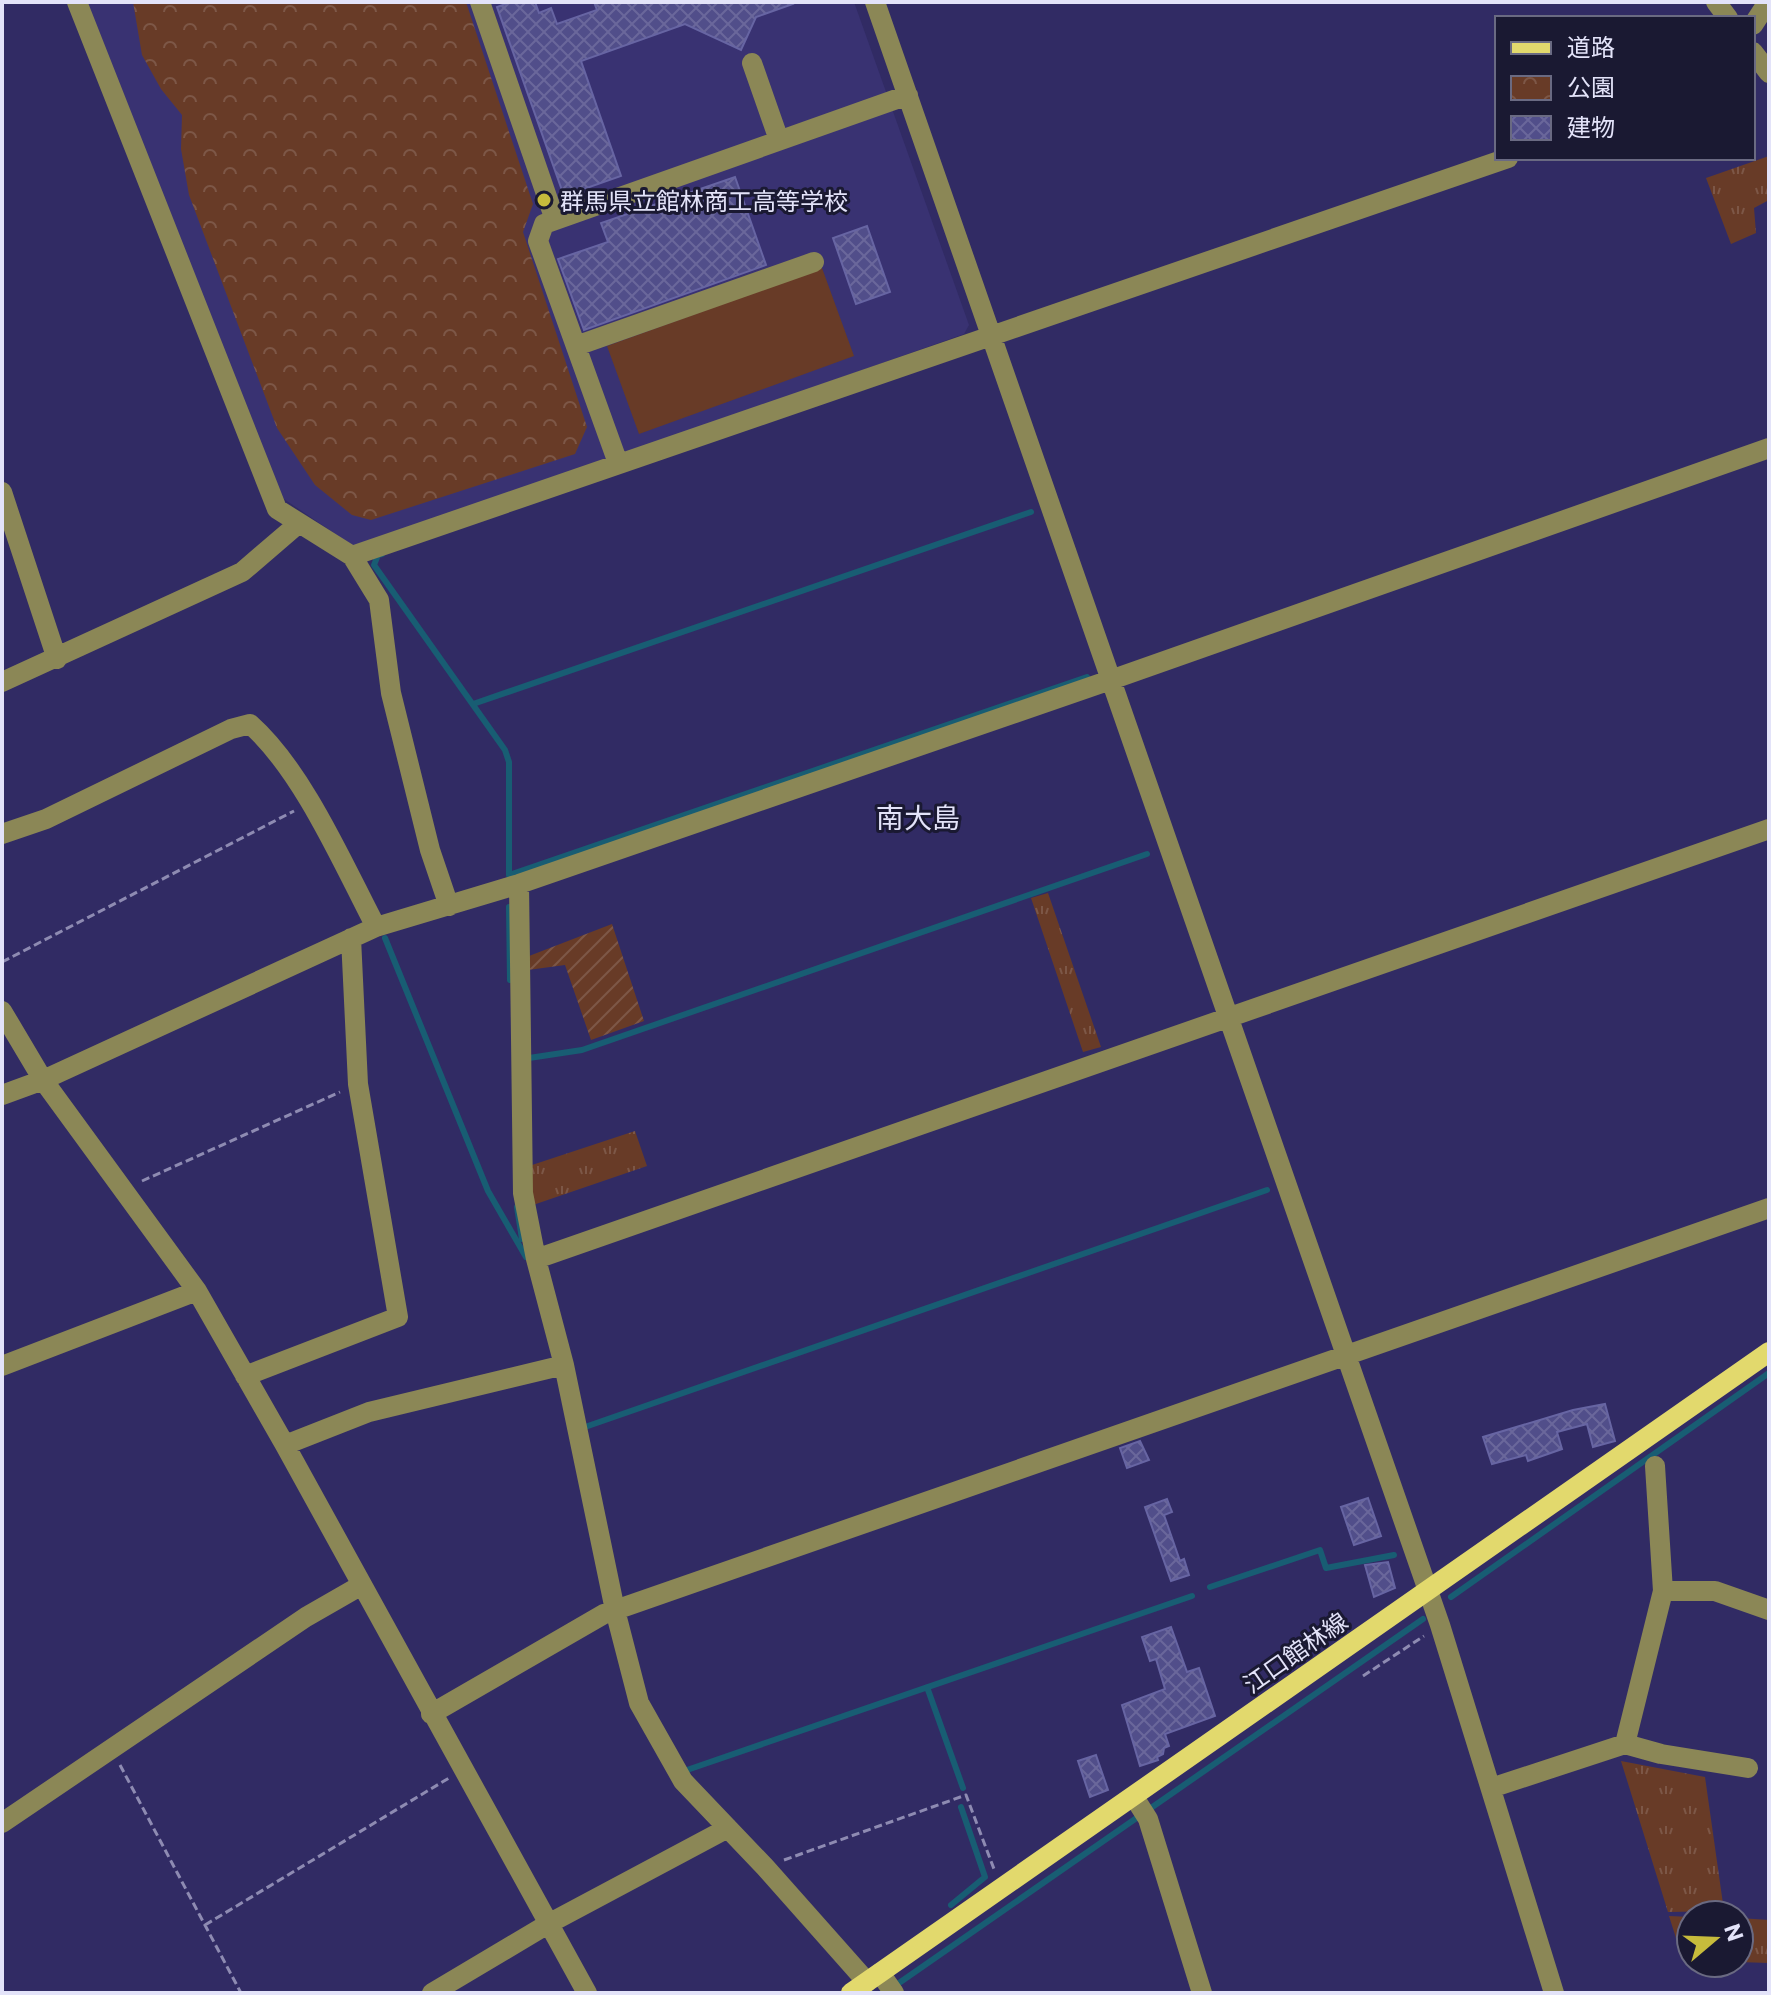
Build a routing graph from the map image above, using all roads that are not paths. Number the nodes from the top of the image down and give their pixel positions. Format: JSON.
{"nodes":[{"id":1,"x":77,"y":2,"type":"edge"},
{"id":2,"x":480,"y":2,"type":"edge"},
{"id":3,"x":875,"y":2,"type":"edge"},
{"id":4,"x":1768,"y":2,"type":"edge"},
{"id":5,"x":1755,"y":22,"type":"edge"},
{"id":6,"x":752,"y":63,"type":"dead end"},
{"id":7,"x":908,"y":95,"type":"junction"},
{"id":8,"x":779,"y":140,"type":"junction"},
{"id":9,"x":1502,"y":160,"type":"edge"},
{"id":10,"x":555,"y":220,"type":"junction"},
{"id":11,"x":814,"y":262,"type":"dead end"},
{"id":12,"x":993,"y":336,"type":"junction"},
{"id":13,"x":576,"y":346,"type":"junction"},
{"id":14,"x":1769,"y":448,"type":"edge"},
{"id":15,"x":618,"y":463,"type":"junction"},
{"id":16,"x":2,"y":492,"type":"edge"},
{"id":17,"x":298,"y":524,"type":"junction"},
{"id":18,"x":352,"y":556,"type":"junction"},
{"id":19,"x":57,"y":659,"type":"junction"},
{"id":20,"x":1110,"y":681,"type":"junction"},
{"id":21,"x":2,"y":682,"type":"edge"},
{"id":22,"x":1769,"y":829,"type":"edge"},
{"id":23,"x":2,"y":834,"type":"edge"},
{"id":24,"x":519,"y":884,"type":"junction"},
{"id":25,"x":449,"y":906,"type":"junction"},
{"id":26,"x":376,"y":927,"type":"junction"},
{"id":27,"x":351,"y":938,"type":"junction"},
{"id":28,"x":2,"y":1011,"type":"edge"},
{"id":29,"x":1229,"y":1018,"type":"junction"},
{"id":30,"x":43,"y":1080,"type":"junction"},
{"id":31,"x":2,"y":1095,"type":"edge"},
{"id":32,"x":1769,"y":1208,"type":"edge"},
{"id":33,"x":536,"y":1259,"type":"junction"},
{"id":34,"x":197,"y":1291,"type":"junction"},
{"id":35,"x":1769,"y":1352,"type":"edge"},
{"id":36,"x":1346,"y":1355,"type":"junction"},
{"id":37,"x":564,"y":1365,"type":"junction"},
{"id":38,"x":2,"y":1366,"type":"edge"},
{"id":39,"x":245,"y":1376,"type":"junction"},
{"id":40,"x":285,"y":1445,"type":"junction"},
{"id":41,"x":1655,"y":1466,"type":"dead end"},
{"id":42,"x":360,"y":1586,"type":"junction"},
{"id":43,"x":1428,"y":1589,"type":"junction"},
{"id":44,"x":1663,"y":1591,"type":"junction"},
{"id":45,"x":615,"y":1610,"type":"junction"},
{"id":46,"x":1769,"y":1610,"type":"edge"},
{"id":47,"x":431,"y":1714,"type":"junction"},
{"id":48,"x":1625,"y":1744,"type":"junction"},
{"id":49,"x":1748,"y":1768,"type":"dead end"},
{"id":50,"x":1491,"y":1788,"type":"junction"},
{"id":51,"x":1134,"y":1797,"type":"junction"},
{"id":52,"x":2,"y":1823,"type":"edge"},
{"id":53,"x":728,"y":1828,"type":"junction"},
{"id":54,"x":548,"y":1924,"type":"junction"},
{"id":55,"x":866,"y":1982,"type":"edge"},
{"id":56,"x":432,"y":1993,"type":"edge"},
{"id":57,"x":587,"y":1993,"type":"edge"},
{"id":58,"x":894,"y":1993,"type":"edge"},
{"id":59,"x":1202,"y":1993,"type":"edge"},
{"id":60,"x":1554,"y":1993,"type":"edge"}],
"edges":[{"from":1,"to":17,"type":"street"},
{"from":2,"to":10,"type":"street"},
{"from":3,"to":7,"type":"street"},
{"from":4,"to":5,"type":"street"},
{"from":6,"to":8,"type":"street"},
{"from":7,"to":8,"type":"street"},
{"from":7,"to":12,"type":"street"},
{"from":8,"to":10,"type":"street"},
{"from":9,"to":12,"type":"street"},
{"from":10,"to":13,"type":"street"},
{"from":11,"to":13,"type":"street"},
{"from":12,"to":15,"type":"street"},
{"from":12,"to":20,"type":"street"},
{"from":13,"to":15,"type":"street"},
{"from":14,"to":20,"type":"street"},
{"from":15,"to":18,"type":"street"},
{"from":16,"to":19,"type":"street"},
{"from":17,"to":18,"type":"street"},
{"from":17,"to":19,"type":"street"},
{"from":18,"to":25,"type":"street"},
{"from":19,"to":21,"type":"street"},
{"from":20,"to":24,"type":"street"},
{"from":20,"to":29,"type":"street"},
{"from":22,"to":29,"type":"street"},
{"from":23,"to":26,"type":"street"},
{"from":24,"to":25,"type":"street"},
{"from":24,"to":33,"type":"street"},
{"from":25,"to":26,"type":"street"},
{"from":26,"to":27,"type":"street"},
{"from":27,"to":30,"type":"street"},
{"from":27,"to":39,"type":"street"},
{"from":28,"to":30,"type":"street"},
{"from":29,"to":33,"type":"street"},
{"from":29,"to":36,"type":"street"},
{"from":30,"to":31,"type":"street"},
{"from":30,"to":34,"type":"street"},
{"from":32,"to":36,"type":"street"},
{"from":33,"to":37,"type":"street"},
{"from":34,"to":38,"type":"street"},
{"from":34,"to":39,"type":"street"},
{"from":35,"to":43,"type":"main road","name":"江口館林線"},
{"from":36,"to":43,"type":"street"},
{"from":36,"to":45,"type":"street"},
{"from":37,"to":40,"type":"street"},
{"from":37,"to":45,"type":"street"},
{"from":39,"to":40,"type":"street"},
{"from":40,"to":42,"type":"street"},
{"from":41,"to":44,"type":"street"},
{"from":42,"to":47,"type":"street"},
{"from":42,"to":52,"type":"street"},
{"from":43,"to":50,"type":"street"},
{"from":43,"to":51,"type":"main road","name":"江口館林線"},
{"from":44,"to":46,"type":"street"},
{"from":44,"to":48,"type":"street"},
{"from":45,"to":47,"type":"street"},
{"from":45,"to":53,"type":"street"},
{"from":47,"to":54,"type":"street"},
{"from":48,"to":49,"type":"street"},
{"from":48,"to":50,"type":"street"},
{"from":50,"to":60,"type":"street"},
{"from":51,"to":55,"type":"main road","name":"江口館林線"},
{"from":51,"to":59,"type":"street"},
{"from":53,"to":54,"type":"street"},
{"from":53,"to":55,"type":"street"},
{"from":54,"to":56,"type":"street"},
{"from":54,"to":57,"type":"street"},
{"from":55,"to":58,"type":"street"}]}
